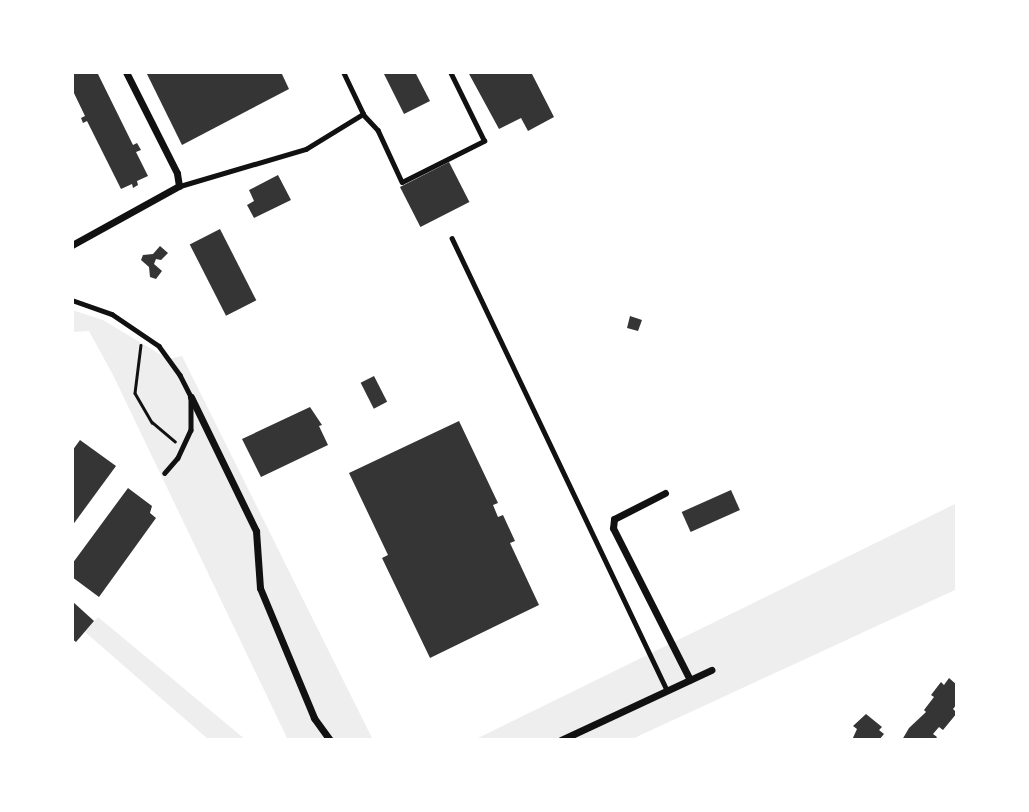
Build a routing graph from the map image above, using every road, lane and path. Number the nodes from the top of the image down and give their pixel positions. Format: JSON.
{"nodes":[{"id":1,"x":126,"y":72,"type":"edge"},
{"id":2,"x":343,"y":72,"type":"edge"},
{"id":3,"x":450,"y":72,"type":"edge"},
{"id":4,"x":363,"y":114,"type":"junction"},
{"id":5,"x":179,"y":186,"type":"junction"},
{"id":6,"x":452,"y":238,"type":"dead end"},
{"id":7,"x":72,"y":245,"type":"edge"},
{"id":8,"x":72,"y":300,"type":"edge"},
{"id":9,"x":143,"y":335,"type":"junction"},
{"id":10,"x":191,"y":397,"type":"junction"},
{"id":11,"x":184,"y":448,"type":"junction"},
{"id":12,"x":165,"y":473,"type":"dead end"},
{"id":13,"x":665,"y":493,"type":"dead end"},
{"id":14,"x":711,"y":670,"type":"dead end"},
{"id":15,"x":690,"y":680,"type":"junction"},
{"id":16,"x":667,"y":691,"type":"junction"},
{"id":17,"x":330,"y":740,"type":"edge"},
{"id":18,"x":561,"y":740,"type":"edge"}],
"edges":[{"from":1,"to":5,"type":"street"},
{"from":2,"to":4,"type":"lane"},
{"from":3,"to":4,"type":"lane"},
{"from":4,"to":5,"type":"lane"},
{"from":5,"to":7,"type":"street"},
{"from":6,"to":16,"type":"lane"},
{"from":8,"to":9,"type":"lane"},
{"from":9,"to":10,"type":"lane"},
{"from":9,"to":11,"type":"path"},
{"from":10,"to":11,"type":"lane"},
{"from":10,"to":17,"type":"street"},
{"from":11,"to":12,"type":"lane"},
{"from":13,"to":15,"type":"street"},
{"from":14,"to":15,"type":"street"},
{"from":15,"to":16,"type":"street"},
{"from":16,"to":18,"type":"street"}]}
